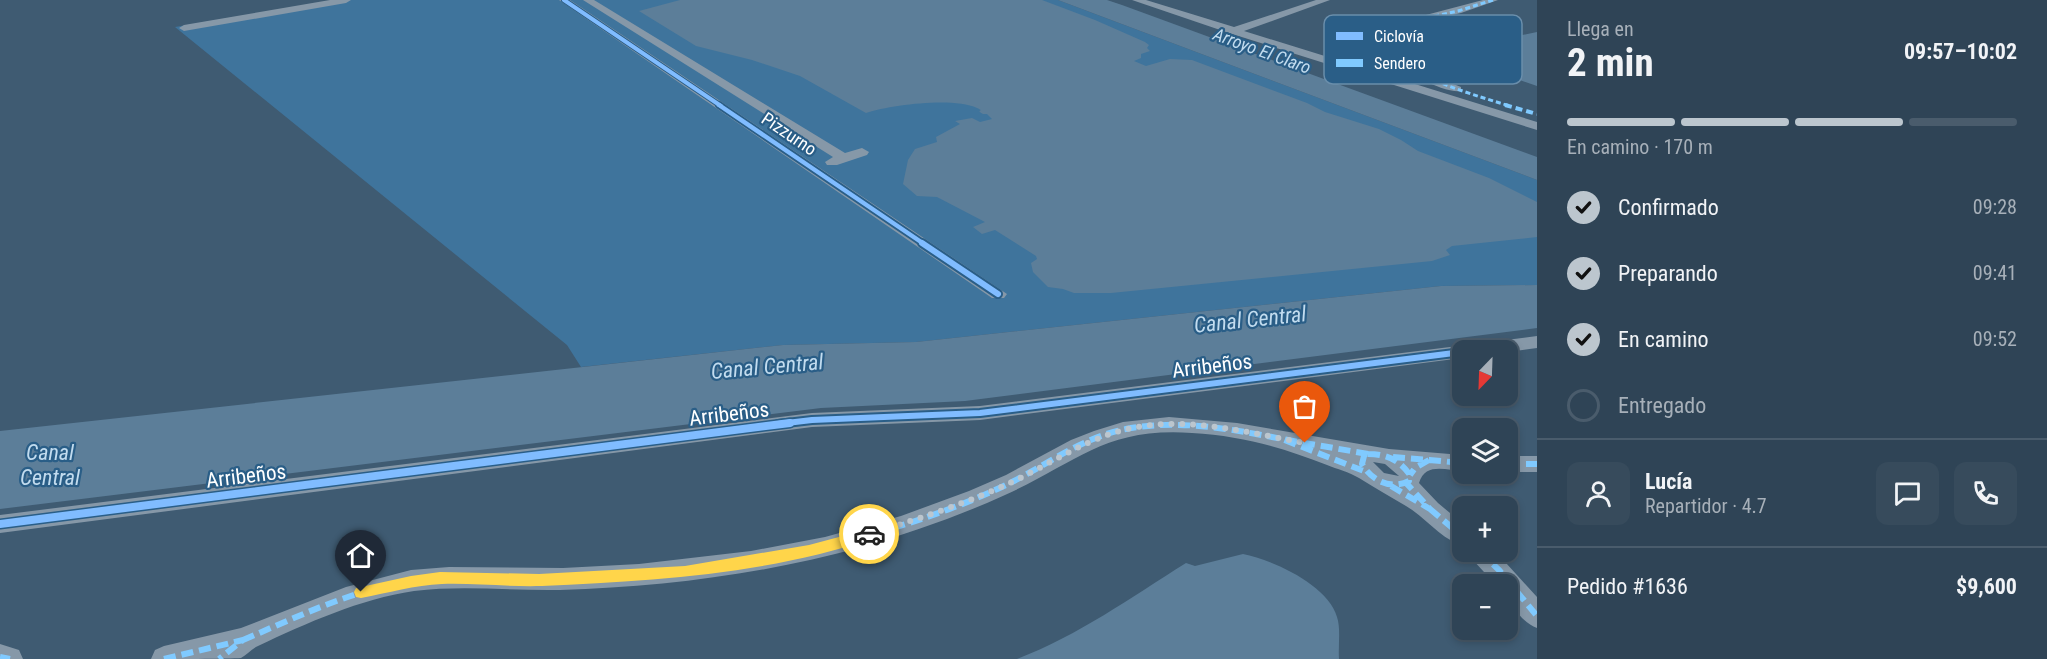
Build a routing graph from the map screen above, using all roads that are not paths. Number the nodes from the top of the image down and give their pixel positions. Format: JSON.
{"nodes":[{"id":1,"x":346,"y":0,"type":"edge"},
{"id":2,"x":564,"y":0,"type":"edge"},
{"id":3,"x":588,"y":0,"type":"edge"},
{"id":4,"x":1137,"y":0,"type":"edge"},
{"id":5,"x":1325,"y":0,"type":"edge"},
{"id":6,"x":1493,"y":0,"type":"edge"},
{"id":7,"x":1441,"y":15,"type":"edge"},
{"id":8,"x":184,"y":27,"type":"dead end"},
{"id":9,"x":1233,"y":31,"type":"junction"},
{"id":10,"x":1324,"y":59,"type":"edge"},
{"id":11,"x":1403,"y":84,"type":"edge"},
{"id":12,"x":1449,"y":84,"type":"edge"},
{"id":13,"x":1537,"y":114,"type":"edge"},
{"id":14,"x":1537,"y":126,"type":"edge"},
{"id":15,"x":862,"y":152,"type":"dead end"},
{"id":16,"x":844,"y":158,"type":"junction"},
{"id":17,"x":813,"y":169,"type":"junction"},
{"id":18,"x":998,"y":294,"type":"dead end"},
{"id":19,"x":1537,"y":342,"type":"edge"},
{"id":20,"x":1518,"y":344,"type":"edge"},
{"id":21,"x":1452,"y":353,"type":"edge"},
{"id":22,"x":1429,"y":460,"type":"junction"},
{"id":23,"x":1452,"y":462,"type":"edge"},
{"id":24,"x":1518,"y":464,"type":"edge"},
{"id":25,"x":1537,"y":464,"type":"edge"},
{"id":26,"x":1388,"y":471,"type":"junction"},
{"id":27,"x":0,"y":524,"type":"edge"},
{"id":28,"x":1452,"y":528,"type":"edge"},
{"id":29,"x":1490,"y":562,"type":"edge"},
{"id":30,"x":1537,"y":616,"type":"edge"},
{"id":31,"x":243,"y":640,"type":"junction"},
{"id":32,"x":0,"y":657,"type":"edge"},
{"id":33,"x":10,"y":659,"type":"edge"},
{"id":34,"x":164,"y":659,"type":"edge"},
{"id":35,"x":219,"y":659,"type":"edge"}],
"edges":[{"from":1,"to":8,"type":"street"},
{"from":2,"to":17,"type":"street","name":"Pizzurno"},
{"from":3,"to":16,"type":"street"},
{"from":4,"to":9,"type":"street"},
{"from":5,"to":9,"type":"street"},
{"from":6,"to":7,"type":"street"},
{"from":9,"to":10,"type":"street"},
{"from":11,"to":14,"type":"street"},
{"from":12,"to":13,"type":"street"},
{"from":15,"to":16,"type":"street"},
{"from":16,"to":17,"type":"street"},
{"from":17,"to":18,"type":"street","name":"Pizzurno"},
{"from":19,"to":20,"type":"street","name":"Arribeños"},
{"from":21,"to":27,"type":"street","name":"Arribeños"},
{"from":22,"to":23,"type":"street"},
{"from":22,"to":26,"type":"street"},
{"from":22,"to":26,"type":"street"},
{"from":24,"to":25,"type":"street"},
{"from":26,"to":28,"type":"street"},
{"from":26,"to":31,"type":"street"},
{"from":29,"to":30,"type":"street"},
{"from":31,"to":34,"type":"street"},
{"from":31,"to":35,"type":"street"},
{"from":32,"to":33,"type":"street"}]}
